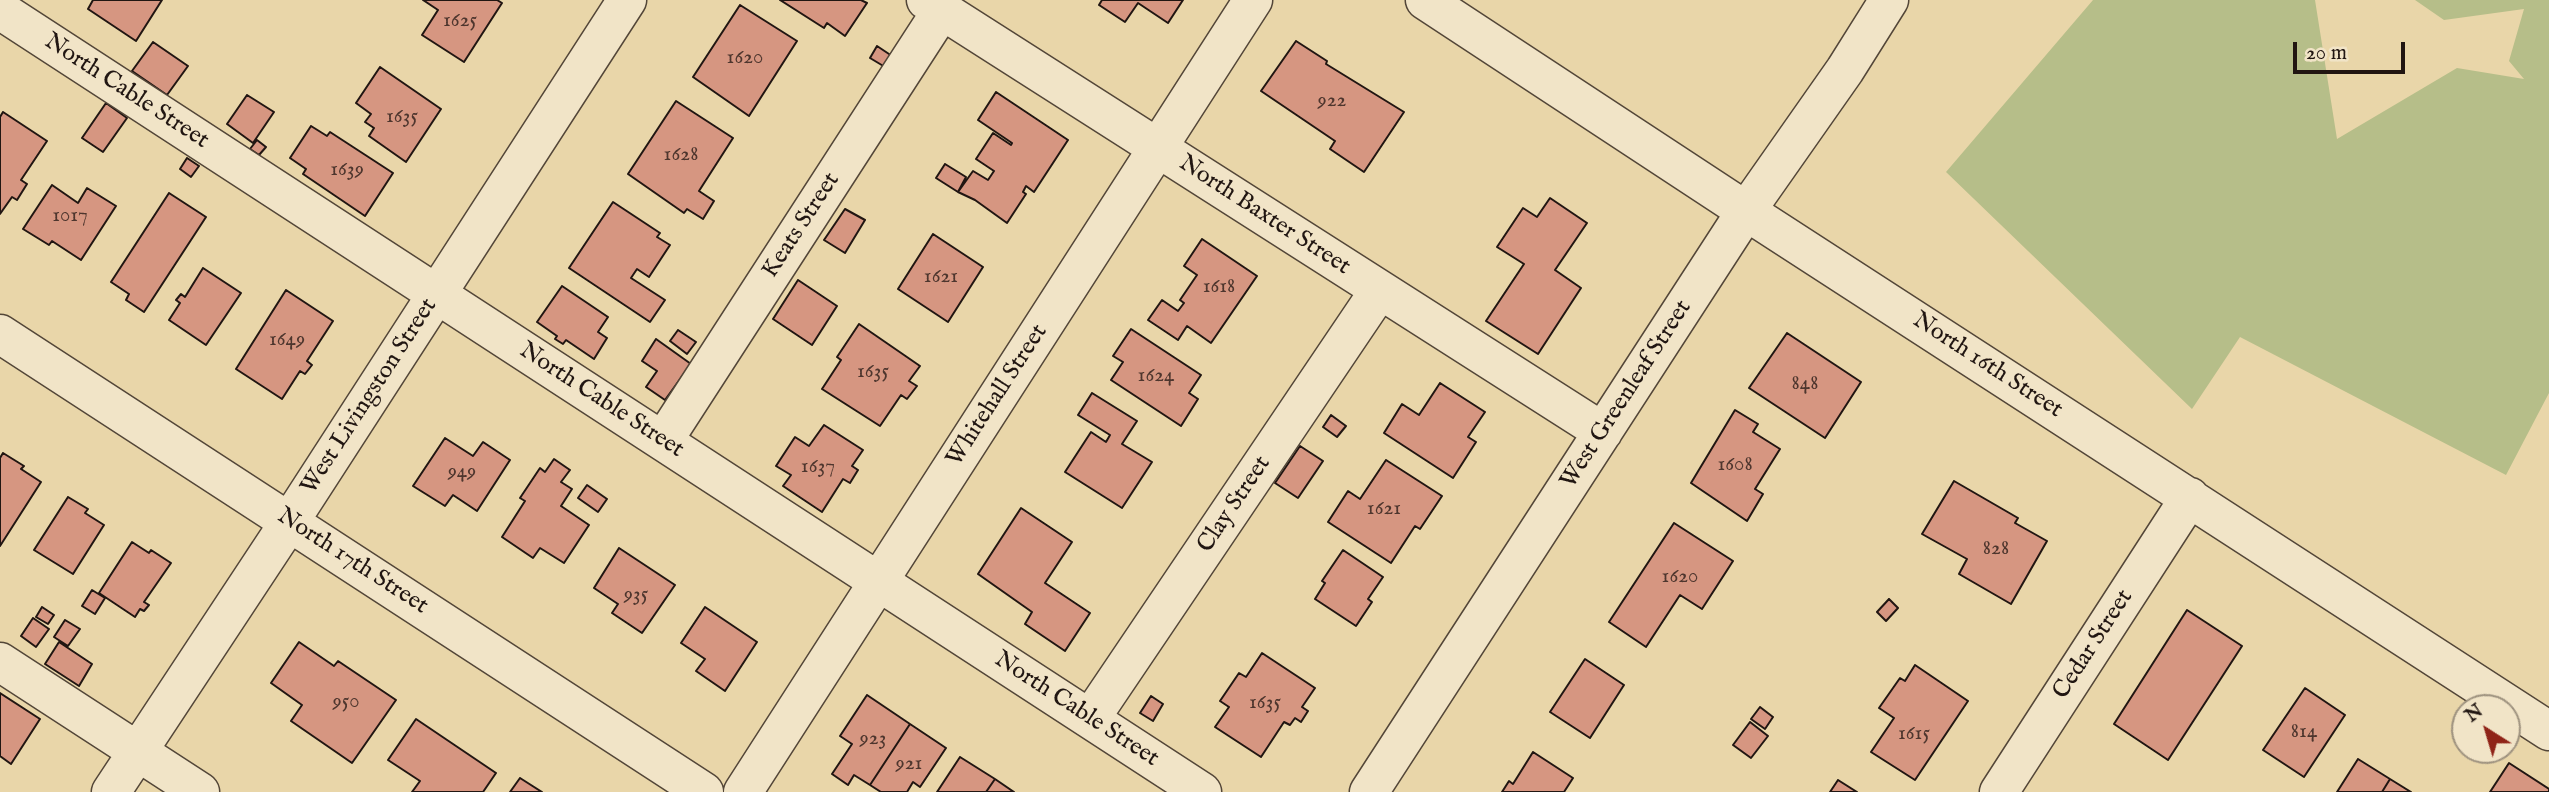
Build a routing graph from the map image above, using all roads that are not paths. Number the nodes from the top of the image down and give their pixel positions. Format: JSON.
{"nodes":[{"id":1,"x":627,"y":0,"type":"edge"},
{"id":2,"x":1253,"y":0,"type":"edge"},
{"id":3,"x":1425,"y":0,"type":"edge"},
{"id":4,"x":1889,"y":0,"type":"edge"},
{"id":5,"x":934,"y":5,"type":"edge"},
{"id":6,"x":0,"y":10,"type":"edge"},
{"id":7,"x":1159,"y":147,"type":"junction"},
{"id":8,"x":1746,"y":211,"type":"junction"},
{"id":9,"x":1379,"y":291,"type":"junction"},
{"id":10,"x":437,"y":294,"type":"junction"},
{"id":11,"x":0,"y":334,"type":"edge"},
{"id":12,"x":1603,"y":432,"type":"junction"},
{"id":13,"x":663,"y":441,"type":"junction"},
{"id":14,"x":2190,"y":497,"type":"junction"},
{"id":15,"x":290,"y":521,"type":"junction"},
{"id":16,"x":878,"y":581,"type":"junction"},
{"id":17,"x":0,"y":663,"type":"edge"},
{"id":18,"x":1090,"y":719,"type":"junction"},
{"id":19,"x":2549,"y":731,"type":"edge"},
{"id":20,"x":138,"y":752,"type":"junction"},
{"id":21,"x":111,"y":792,"type":"edge"},
{"id":22,"x":200,"y":792,"type":"edge"},
{"id":23,"x":704,"y":792,"type":"edge"},
{"id":24,"x":743,"y":792,"type":"edge"},
{"id":25,"x":1202,"y":792,"type":"edge"},
{"id":26,"x":1369,"y":792,"type":"edge"},
{"id":27,"x":1998,"y":792,"type":"edge"}],
"edges":[{"from":1,"to":10,"type":"street","name":"West Livingston Street"},
{"from":2,"to":7,"type":"street","name":"Whitehall Street"},
{"from":3,"to":8,"type":"street","name":"North 16th Street"},
{"from":4,"to":8,"type":"street","name":"West Greenleaf Street"},
{"from":5,"to":7,"type":"street","name":"North Baxter Street"},
{"from":5,"to":13,"type":"street","name":"Keats Street"},
{"from":6,"to":10,"type":"street","name":"North Cable Street"},
{"from":7,"to":9,"type":"street","name":"North Baxter Street"},
{"from":7,"to":16,"type":"street","name":"Whitehall Street"},
{"from":8,"to":12,"type":"street","name":"West Greenleaf Street"},
{"from":8,"to":14,"type":"street","name":"North 16th Street"},
{"from":9,"to":12,"type":"street","name":"North Baxter Street"},
{"from":9,"to":18,"type":"street","name":"Clay Street"},
{"from":10,"to":13,"type":"street","name":"North Cable Street"},
{"from":10,"to":15,"type":"street","name":"West Livingston Street"},
{"from":11,"to":15,"type":"street","name":"North 17th Street"},
{"from":12,"to":26,"type":"street","name":"West Greenleaf Street"},
{"from":13,"to":16,"type":"street","name":"North Cable Street"},
{"from":14,"to":19,"type":"street","name":"North 16th Street"},
{"from":14,"to":27,"type":"street","name":"Cedar Street"},
{"from":15,"to":20,"type":"street","name":"West Livingston Street"},
{"from":15,"to":23,"type":"street","name":"North 17th Street"},
{"from":16,"to":18,"type":"street","name":"North Cable Street"},
{"from":16,"to":24,"type":"street","name":"Whitehall Street"},
{"from":17,"to":20,"type":"street"},
{"from":18,"to":25,"type":"street","name":"North Cable Street"},
{"from":20,"to":21,"type":"street","name":"West Livingston Street"},
{"from":20,"to":22,"type":"street"}]}
